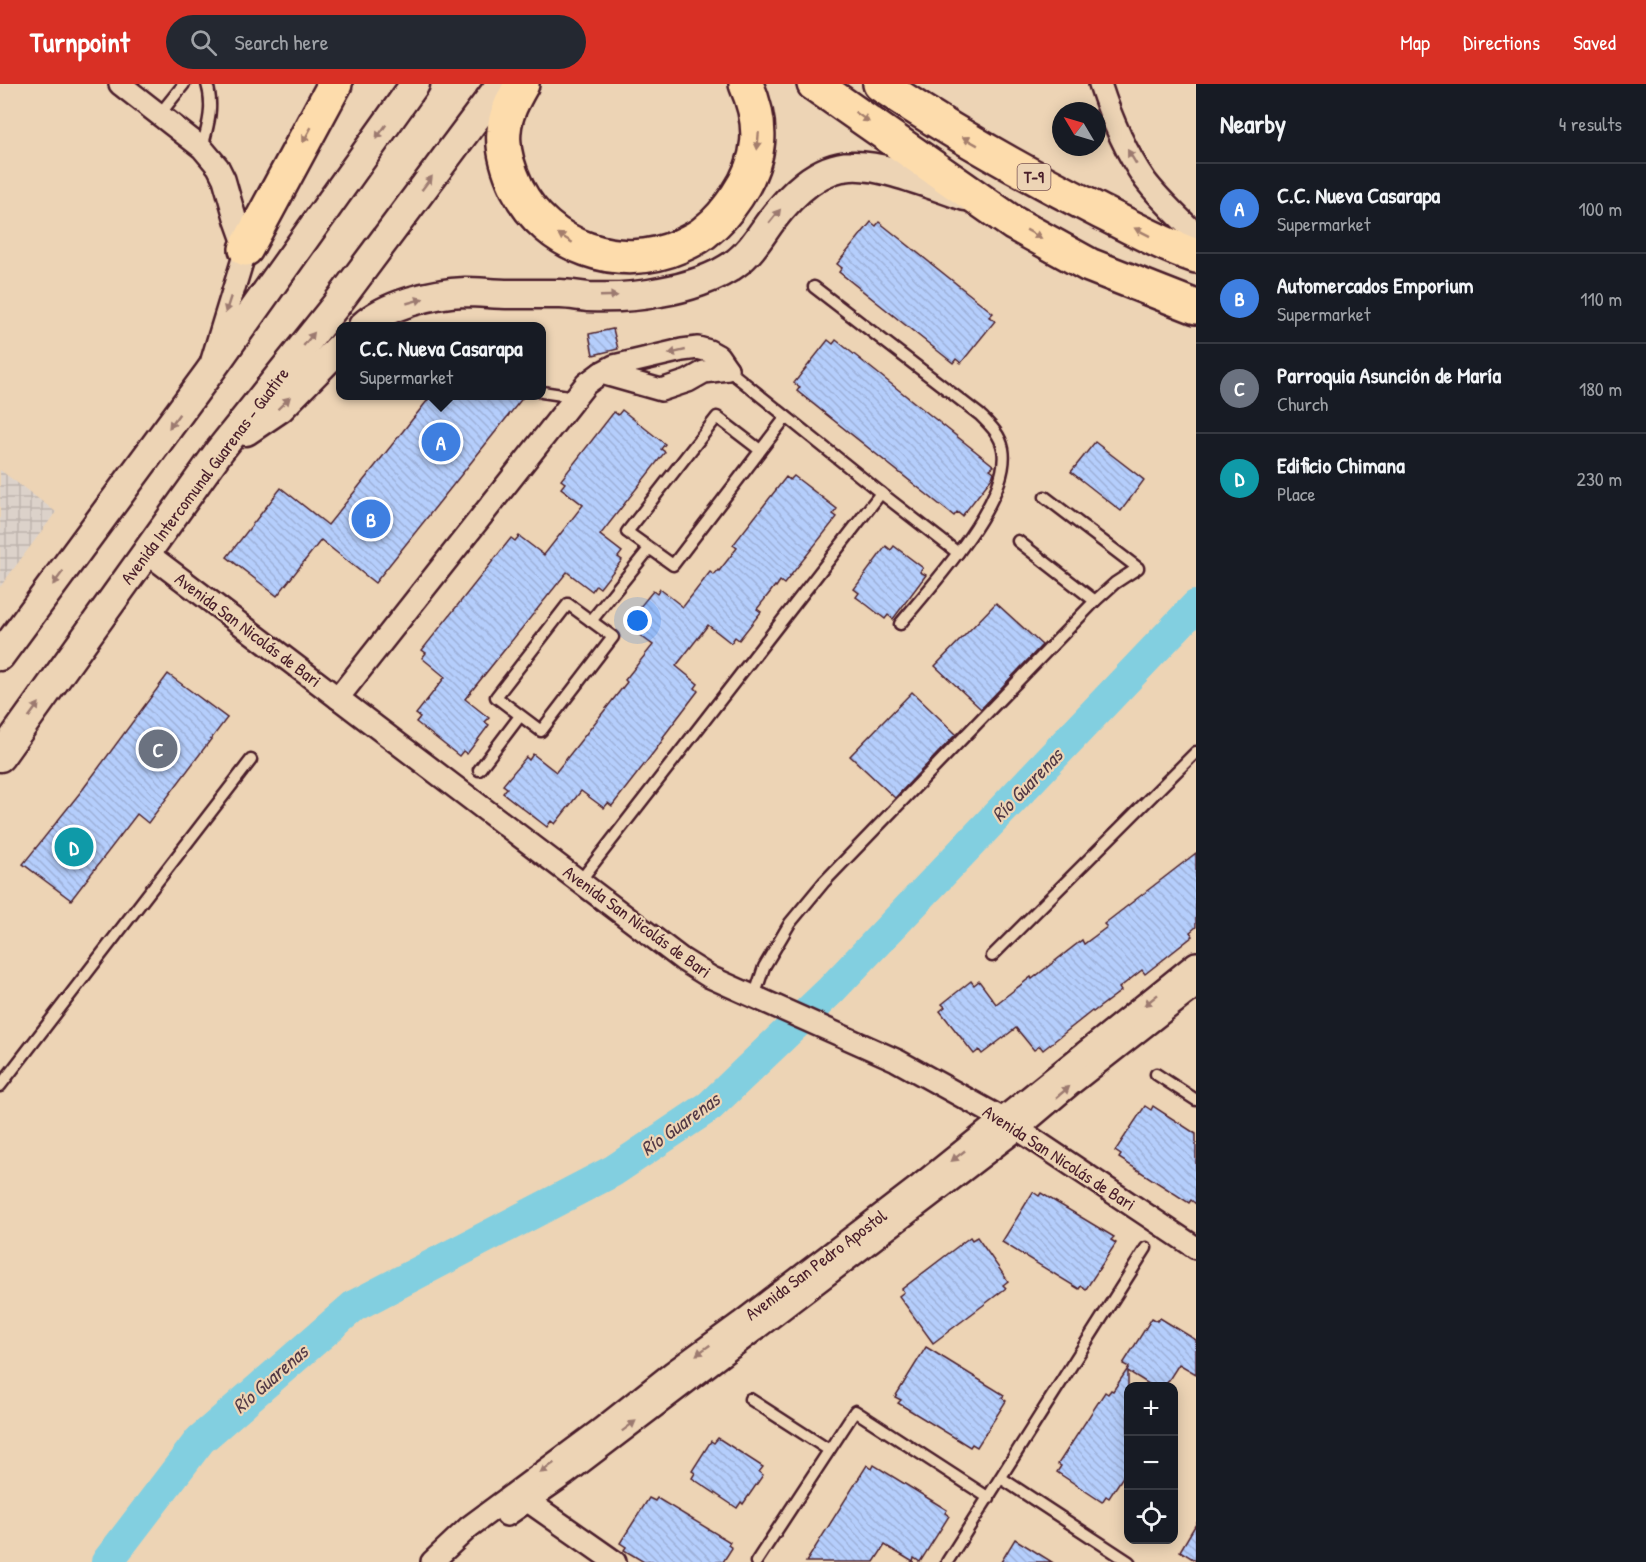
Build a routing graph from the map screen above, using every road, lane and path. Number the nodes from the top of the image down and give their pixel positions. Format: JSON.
{"nodes":[{"id":1,"x":184,"y":84,"type":"edge"},
{"id":2,"x":207,"y":84,"type":"edge"},
{"id":3,"x":335,"y":84,"type":"edge"},
{"id":4,"x":415,"y":84,"type":"edge"},
{"id":5,"x":501,"y":84,"type":"edge"},
{"id":6,"x":522,"y":84,"type":"edge"},
{"id":7,"x":746,"y":84,"type":"edge"},
{"id":8,"x":814,"y":84,"type":"edge"},
{"id":9,"x":880,"y":84,"type":"edge"},
{"id":10,"x":1100,"y":84,"type":"edge"},
{"id":11,"x":127,"y":86,"type":"edge"},
{"id":12,"x":159,"y":115,"type":"junction"},
{"id":13,"x":202,"y":148,"type":"junction"},
{"id":14,"x":985,"y":203,"type":"junction"},
{"id":15,"x":1196,"y":234,"type":"edge"},
{"id":16,"x":246,"y":249,"type":"junction"},
{"id":17,"x":1196,"y":256,"type":"edge"},
{"id":18,"x":814,"y":287,"type":"dead end"},
{"id":19,"x":1196,"y":307,"type":"edge"},
{"id":20,"x":368,"y":322,"type":"edge"},
{"id":21,"x":336,"y":351,"type":"edge"},
{"id":22,"x":728,"y":369,"type":"junction"},
{"id":23,"x":601,"y":373,"type":"junction"},
{"id":24,"x":208,"y":374,"type":"junction"},
{"id":25,"x":546,"y":393,"type":"edge"},
{"id":26,"x":575,"y":397,"type":"junction"},
{"id":27,"x":786,"y":417,"type":"junction"},
{"id":28,"x":220,"y":450,"type":"junction"},
{"id":29,"x":760,"y":450,"type":"junction"},
{"id":30,"x":881,"y":493,"type":"junction"},
{"id":31,"x":1045,"y":497,"type":"dead end"},
{"id":32,"x":1018,"y":541,"type":"dead end"},
{"id":33,"x":649,"y":549,"type":"junction"},
{"id":34,"x":147,"y":553,"type":"junction"},
{"id":35,"x":958,"y":553,"type":"junction"},
{"id":36,"x":1095,"y":601,"type":"junction"},
{"id":37,"x":591,"y":621,"type":"junction"},
{"id":38,"x":900,"y":624,"type":"dead end"},
{"id":39,"x":0,"y":656,"type":"edge"},
{"id":40,"x":339,"y":698,"type":"junction"},
{"id":41,"x":520,"y":716,"type":"junction"},
{"id":42,"x":1196,"y":752,"type":"edge"},
{"id":43,"x":0,"y":757,"type":"edge"},
{"id":44,"x":251,"y":760,"type":"dead end"},
{"id":45,"x":479,"y":770,"type":"dead end"},
{"id":46,"x":579,"y":881,"type":"junction"},
{"id":47,"x":992,"y":956,"type":"dead end"},
{"id":48,"x":1196,"y":963,"type":"edge"},
{"id":49,"x":1196,"y":986,"type":"edge"},
{"id":50,"x":746,"y":994,"type":"junction"},
{"id":51,"x":1156,"y":1074,"type":"dead end"},
{"id":52,"x":0,"y":1086,"type":"edge"},
{"id":53,"x":1196,"y":1100,"type":"edge"},
{"id":54,"x":1011,"y":1124,"type":"junction"},
{"id":55,"x":1146,"y":1248,"type":"dead end"},
{"id":56,"x":1196,"y":1248,"type":"edge"},
{"id":57,"x":750,"y":1399,"type":"dead end"},
{"id":58,"x":829,"y":1450,"type":"junction"},
{"id":59,"x":1001,"y":1478,"type":"junction"},
{"id":60,"x":523,"y":1496,"type":"junction"},
{"id":61,"x":989,"y":1498,"type":"junction"},
{"id":62,"x":432,"y":1562,"type":"edge"},
{"id":63,"x":448,"y":1562,"type":"edge"},
{"id":64,"x":615,"y":1562,"type":"edge"},
{"id":65,"x":756,"y":1562,"type":"edge"},
{"id":66,"x":947,"y":1562,"type":"edge"},
{"id":67,"x":1129,"y":1562,"type":"edge"}],
"edges":[{"from":1,"to":12,"type":"lane"},
{"from":2,"to":13,"type":"lane"},
{"from":3,"to":16,"type":"highway","one_way":true},
{"from":4,"to":24,"type":"main road","one_way":true},
{"from":28,"to":5,"type":"main road","name":"Avenida Intercomunal Guarenas - Guatire","one_way":true},
{"from":7,"to":6,"type":"highway","one_way":true},
{"from":8,"to":14,"type":"highway","one_way":true},
{"from":17,"to":9,"type":"highway","number":"T-9","one_way":true},
{"from":15,"to":10,"type":"street","one_way":true},
{"from":11,"to":12,"type":"street"},
{"from":12,"to":13,"type":"street"},
{"from":13,"to":16,"type":"street"},
{"from":14,"to":19,"type":"highway","one_way":true},
{"from":20,"to":14,"type":"main road","one_way":true},
{"from":16,"to":24,"type":"street","one_way":true},
{"from":18,"to":35,"type":"lane"},
{"from":28,"to":21,"type":"main road","one_way":true},
{"from":22,"to":23,"type":"street"},
{"from":22,"to":23,"type":"street","one_way":true},
{"from":22,"to":27,"type":"lane"},
{"from":23,"to":26,"type":"street"},
{"from":24,"to":39,"type":"main road","one_way":true},
{"from":25,"to":26,"type":"lane"},
{"from":26,"to":40,"type":"street"},
{"from":27,"to":29,"type":"lane"},
{"from":27,"to":30,"type":"lane"},
{"from":28,"to":34,"type":"main road","name":"Avenida Intercomunal Guarenas - Guatire"},
{"from":29,"to":33,"type":"lane"},
{"from":29,"to":33,"type":"lane"},
{"from":30,"to":35,"type":"lane"},
{"from":30,"to":46,"type":"lane"},
{"from":31,"to":36,"type":"lane"},
{"from":32,"to":36,"type":"lane"},
{"from":33,"to":37,"type":"lane"},
{"from":34,"to":40,"type":"street","name":"Avenida San Nicolás de Bari"},
{"from":43,"to":34,"type":"main road","name":"Avenida Intercomunal Guarenas - Guatire","one_way":true},
{"from":35,"to":38,"type":"lane"},
{"from":36,"to":50,"type":"lane"},
{"from":37,"to":41,"type":"lane"},
{"from":37,"to":41,"type":"lane"},
{"from":40,"to":46,"type":"street","name":"Avenida San Nicolás de Bari"},
{"from":41,"to":45,"type":"lane"},
{"from":42,"to":47,"type":"lane"},
{"from":44,"to":52,"type":"lane"},
{"from":46,"to":50,"type":"street","name":"Avenida San Nicolás de Bari"},
{"from":48,"to":54,"type":"street","name":"Avenida San Pedro Apostol","one_way":true},
{"from":54,"to":49,"type":"street","name":"Avenida San Pedro Apostol","one_way":true},
{"from":50,"to":54,"type":"street","name":"Avenida San Nicolás de Bari"},
{"from":51,"to":53,"type":"lane"},
{"from":54,"to":56,"type":"street","name":"Avenida San Nicolás de Bari"},
{"from":54,"to":60,"type":"street","name":"Avenida San Pedro Apostol"},
{"from":55,"to":59,"type":"lane"},
{"from":57,"to":58,"type":"lane"},
{"from":58,"to":61,"type":"lane"},
{"from":58,"to":65,"type":"lane"},
{"from":59,"to":61,"type":"lane"},
{"from":59,"to":67,"type":"lane"},
{"from":60,"to":62,"type":"street","name":"Avenida San Pedro Apostol"},
{"from":60,"to":63,"type":"street","name":"Avenida San Pedro Apostol"},
{"from":60,"to":64,"type":"street"},
{"from":61,"to":66,"type":"lane"}]}
